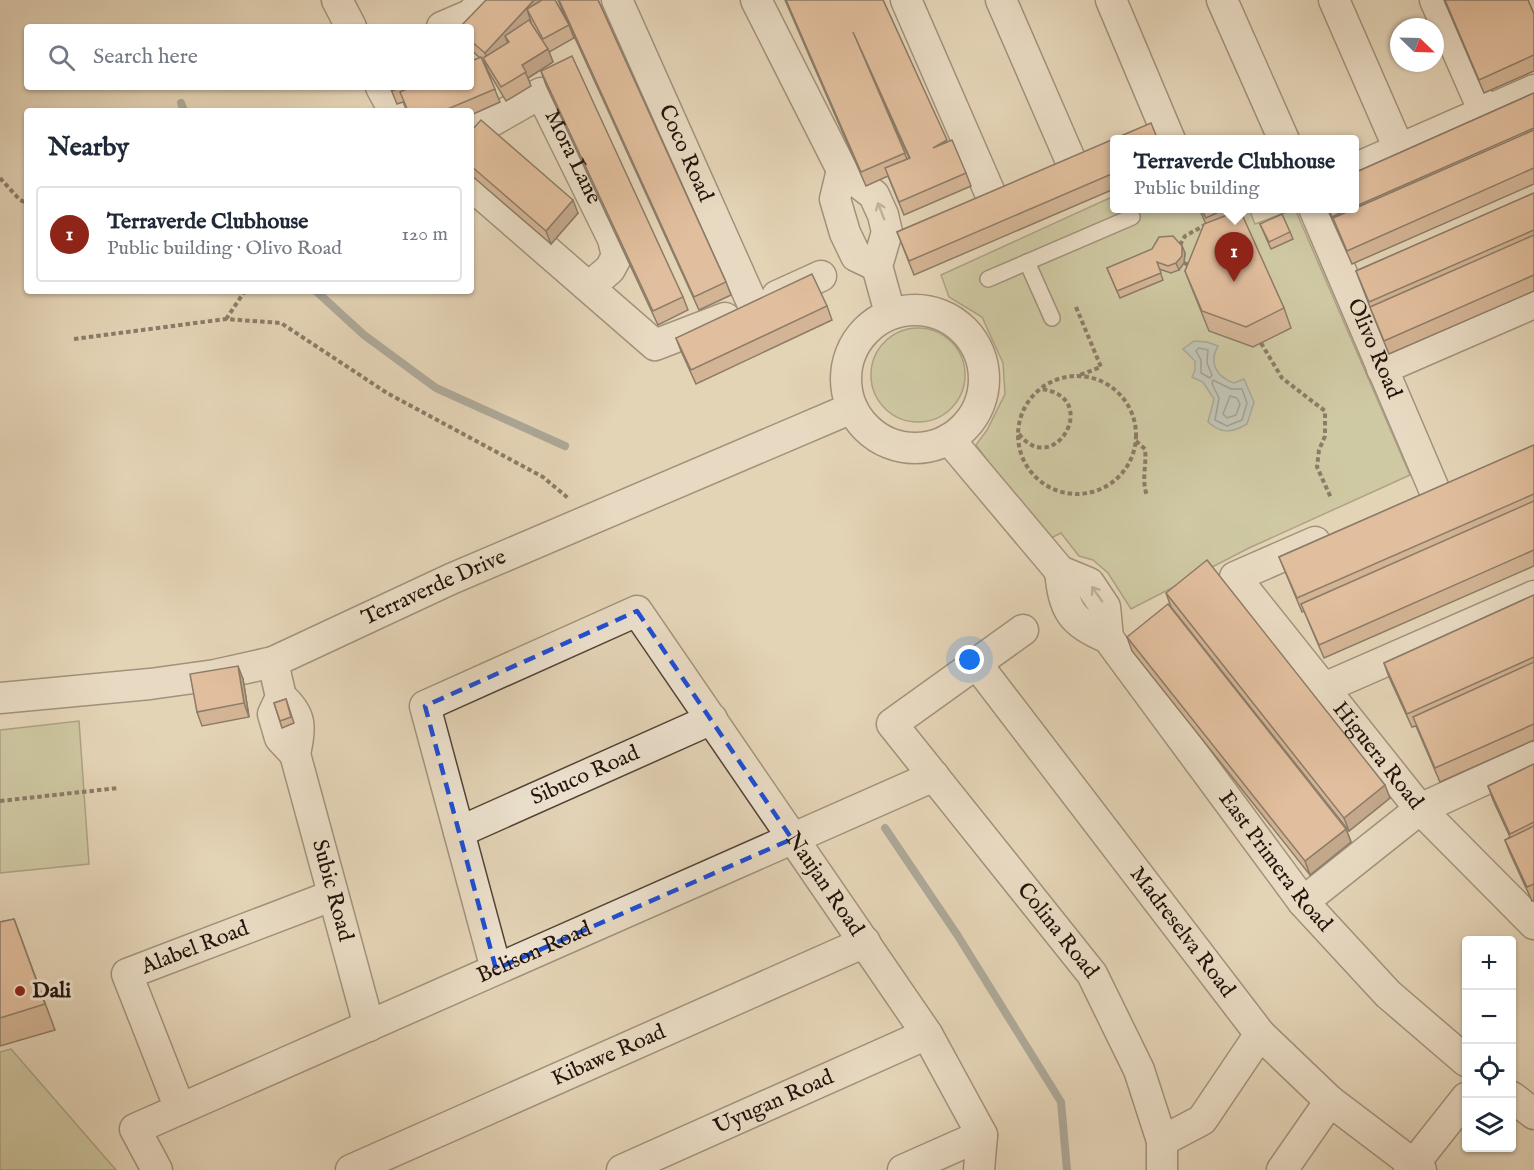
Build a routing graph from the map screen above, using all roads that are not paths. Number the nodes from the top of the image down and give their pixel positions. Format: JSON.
{"nodes":[{"id":1,"x":337,"y":0,"type":"edge"},
{"id":2,"x":485,"y":0,"type":"edge"},
{"id":3,"x":617,"y":0,"type":"edge"},
{"id":4,"x":756,"y":0,"type":"edge"},
{"id":5,"x":906,"y":0,"type":"edge"},
{"id":6,"x":1001,"y":0,"type":"edge"},
{"id":7,"x":1111,"y":0,"type":"edge"},
{"id":8,"x":1222,"y":0,"type":"edge"},
{"id":9,"x":1334,"y":0,"type":"edge"},
{"id":10,"x":1435,"y":0,"type":"edge"},
{"id":11,"x":349,"y":24,"type":"edge"},
{"id":12,"x":449,"y":24,"type":"edge"},
{"id":13,"x":383,"y":90,"type":"edge"},
{"id":14,"x":1534,"y":90,"type":"edge"},
{"id":15,"x":392,"y":108,"type":"edge"},
{"id":16,"x":1484,"y":112,"type":"junction"},
{"id":17,"x":1166,"y":129,"type":"edge"},
{"id":18,"x":474,"y":131,"type":"edge"},
{"id":19,"x":1134,"y":131,"type":"edge"},
{"id":20,"x":1282,"y":135,"type":"edge"},
{"id":21,"x":1400,"y":149,"type":"junction"},
{"id":22,"x":1359,"y":167,"type":"edge"},
{"id":23,"x":842,"y":170,"type":"junction"},
{"id":24,"x":474,"y":188,"type":"edge"},
{"id":25,"x":990,"y":193,"type":"junction"},
{"id":26,"x":960,"y":206,"type":"edge"},
{"id":27,"x":1317,"y":213,"type":"edge"},
{"id":28,"x":1132,"y":217,"type":"dead end"},
{"id":29,"x":1027,"y":262,"type":"junction"},
{"id":30,"x":877,"y":266,"type":"junction"},
{"id":31,"x":821,"y":276,"type":"dead end"},
{"id":32,"x":988,"y":279,"type":"dead end"},
{"id":33,"x":589,"y":287,"type":"junction"},
{"id":34,"x":1534,"y":303,"type":"edge"},
{"id":35,"x":754,"y":307,"type":"junction"},
{"id":36,"x":890,"y":313,"type":"junction"},
{"id":37,"x":1052,"y":318,"type":"dead end"},
{"id":38,"x":1382,"y":369,"type":"junction"},
{"id":39,"x":852,"y":408,"type":"junction"},
{"id":40,"x":949,"y":439,"type":"junction"},
{"id":41,"x":1464,"y":476,"type":"edge"},
{"id":42,"x":1340,"y":531,"type":"edge"},
{"id":43,"x":1534,"y":596,"type":"edge"},
{"id":44,"x":1023,"y":630,"type":"dead end"},
{"id":45,"x":273,"y":662,"type":"junction"},
{"id":46,"x":976,"y":663,"type":"junction"},
{"id":47,"x":1324,"y":688,"type":"junction"},
{"id":48,"x":0,"y":698,"type":"edge"},
{"id":49,"x":712,"y":719,"type":"junction"},
{"id":50,"x":1534,"y":757,"type":"edge"},
{"id":51,"x":934,"y":776,"type":"junction"},
{"id":52,"x":1420,"y":809,"type":"junction"},
{"id":53,"x":459,"y":832,"type":"junction"},
{"id":54,"x":792,"y":839,"type":"junction"},
{"id":55,"x":332,"y":896,"type":"junction"},
{"id":56,"x":1303,"y":902,"type":"junction"},
{"id":57,"x":1534,"y":924,"type":"edge"},
{"id":58,"x":865,"y":942,"type":"junction"},
{"id":59,"x":496,"y":969,"type":"junction"},
{"id":60,"x":369,"y":1026,"type":"junction"},
{"id":61,"x":927,"y":1034,"type":"junction"},
{"id":62,"x":1260,"y":1034,"type":"junction"},
{"id":63,"x":1462,"y":1057,"type":"edge"},
{"id":64,"x":1513,"y":1098,"type":"edge"},
{"id":65,"x":1330,"y":1101,"type":"junction"},
{"id":66,"x":1462,"y":1105,"type":"edge"},
{"id":67,"x":180,"y":1109,"type":"junction"},
{"id":68,"x":1534,"y":1114,"type":"edge"},
{"id":69,"x":982,"y":1135,"type":"junction"},
{"id":70,"x":1162,"y":1141,"type":"junction"},
{"id":71,"x":1415,"y":1168,"type":"edge"},
{"id":72,"x":157,"y":1170,"type":"edge"},
{"id":73,"x":351,"y":1170,"type":"edge"},
{"id":74,"x":622,"y":1170,"type":"edge"},
{"id":75,"x":903,"y":1170,"type":"edge"},
{"id":76,"x":979,"y":1170,"type":"edge"},
{"id":77,"x":1162,"y":1170,"type":"edge"},
{"id":78,"x":1282,"y":1170,"type":"edge"}],
"edges":[{"from":1,"to":11,"type":"street"},
{"from":2,"to":12,"type":"street"},
{"from":3,"to":35,"type":"street","name":"Coco Road"},
{"from":4,"to":23,"type":"street"},
{"from":5,"to":25,"type":"street"},
{"from":6,"to":25,"type":"street"},
{"from":7,"to":17,"type":"street"},
{"from":8,"to":20,"type":"street"},
{"from":9,"to":21,"type":"street"},
{"from":10,"to":16,"type":"street"},
{"from":13,"to":15,"type":"street"},
{"from":14,"to":16,"type":"street"},
{"from":16,"to":21,"type":"street"},
{"from":17,"to":19,"type":"street"},
{"from":18,"to":33,"type":"street","name":"Mora Lane"},
{"from":21,"to":22,"type":"street"},
{"from":23,"to":30,"type":"street"},
{"from":30,"to":23,"type":"street","one_way":true},
{"from":24,"to":33,"type":"street"},
{"from":25,"to":26,"type":"street"},
{"from":27,"to":38,"type":"street","name":"Olivo Road"},
{"from":28,"to":29,"type":"lane"},
{"from":29,"to":32,"type":"lane"},
{"from":29,"to":37,"type":"lane"},
{"from":30,"to":36,"type":"street"},
{"from":31,"to":35,"type":"street"},
{"from":33,"to":35,"type":"street"},
{"from":34,"to":38,"type":"street"},
{"from":36,"to":39,"type":"street"},
{"from":36,"to":40,"type":"street"},
{"from":38,"to":41,"type":"street","name":"Olivo Road"},
{"from":39,"to":40,"type":"street"},
{"from":39,"to":45,"type":"street","name":"Terraverde Drive"},
{"from":40,"to":56,"type":"street","name":"East Primera Road"},
{"from":42,"to":47,"type":"street","name":"Higuera Road"},
{"from":43,"to":47,"type":"street"},
{"from":44,"to":46,"type":"street"},
{"from":45,"to":48,"type":"street","name":"Terraverde Drive"},
{"from":45,"to":55,"type":"street","name":"Subic Road"},
{"from":46,"to":51,"type":"street","name":"Colina Road"},
{"from":46,"to":62,"type":"street","name":"Madreselva Road"},
{"from":47,"to":52,"type":"street","name":"Higuera Road"},
{"from":49,"to":53,"type":"street","name":"Sibuco Road"},
{"from":49,"to":53,"type":"street","name":"Naujan Road"},
{"from":49,"to":54,"type":"street","name":"Naujan Road"},
{"from":50,"to":52,"type":"street"},
{"from":51,"to":54,"type":"street","name":"Belison Road"},
{"from":51,"to":70,"type":"street","name":"Colina Road"},
{"from":52,"to":56,"type":"street"},
{"from":52,"to":57,"type":"street","name":"Higuera Road"},
{"from":53,"to":59,"type":"street"},
{"from":54,"to":58,"type":"street","name":"Naujan Road"},
{"from":54,"to":59,"type":"street","name":"Belison Road"},
{"from":55,"to":60,"type":"street","name":"Subic Road"},
{"from":55,"to":67,"type":"street","name":"Alabel Road"},
{"from":56,"to":63,"type":"street","name":"East Primera Road"},
{"from":58,"to":61,"type":"street","name":"Naujan Road"},
{"from":58,"to":73,"type":"street","name":"Kibawe Road"},
{"from":59,"to":60,"type":"street","name":"Belison Road"},
{"from":60,"to":67,"type":"street","name":"Belison Road"},
{"from":61,"to":69,"type":"street","name":"Naujan Road"},
{"from":61,"to":74,"type":"street","name":"Uyugan Road"},
{"from":62,"to":65,"type":"street","name":"Madreselva Road"},
{"from":62,"to":70,"type":"street"},
{"from":64,"to":68,"type":"street"},
{"from":65,"to":71,"type":"street","name":"Madreselva Road"},
{"from":65,"to":78,"type":"street"},
{"from":66,"to":71,"type":"street"},
{"from":67,"to":72,"type":"street","name":"Belison Road"},
{"from":69,"to":75,"type":"street"},
{"from":69,"to":76,"type":"street"},
{"from":70,"to":77,"type":"street","name":"Colina Road"}]}
